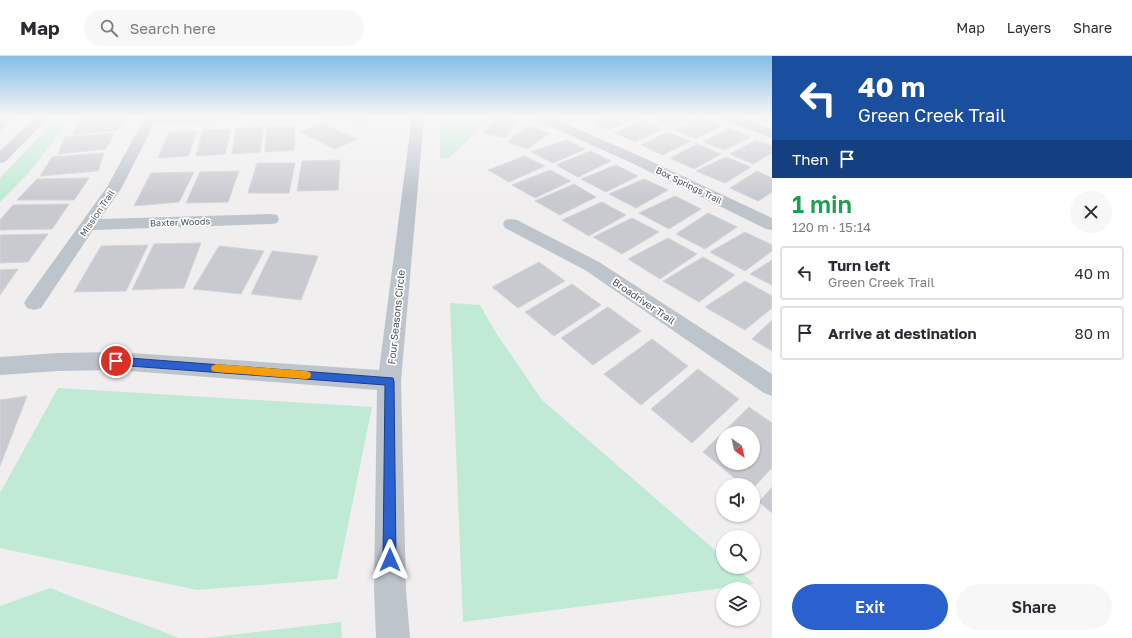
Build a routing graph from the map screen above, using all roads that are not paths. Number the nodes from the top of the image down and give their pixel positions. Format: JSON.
{"nodes":[{"id":1,"x":15,"y":144,"type":"edge"},
{"id":2,"x":136,"y":144,"type":"edge"},
{"id":3,"x":415,"y":144,"type":"edge"},
{"id":4,"x":602,"y":144,"type":"edge"},
{"id":5,"x":0,"y":159,"type":"edge"},
{"id":6,"x":271,"y":219,"type":"dead end"},
{"id":7,"x":511,"y":224,"type":"dead end"},
{"id":8,"x":89,"y":225,"type":"junction"},
{"id":9,"x":772,"y":225,"type":"edge"},
{"id":10,"x":34,"y":303,"type":"dead end"},
{"id":11,"x":0,"y":366,"type":"edge"},
{"id":12,"x":390,"y":381,"type":"junction"},
{"id":13,"x":772,"y":386,"type":"edge"},
{"id":14,"x":392,"y":638,"type":"edge"}],
"edges":[{"from":1,"to":5,"type":"street"},
{"from":2,"to":8,"type":"street","name":"Mission Trail"},
{"from":3,"to":12,"type":"street","name":"Four Seasons Circle"},
{"from":4,"to":9,"type":"street","name":"Box Springs Trail"},
{"from":6,"to":8,"type":"street","name":"Baxter Woods"},
{"from":7,"to":13,"type":"street","name":"Broadriver Trail"},
{"from":8,"to":10,"type":"street","name":"Mission Trail"},
{"from":11,"to":12,"type":"street"},
{"from":12,"to":14,"type":"street","name":"Four Seasons Circle"}]}
